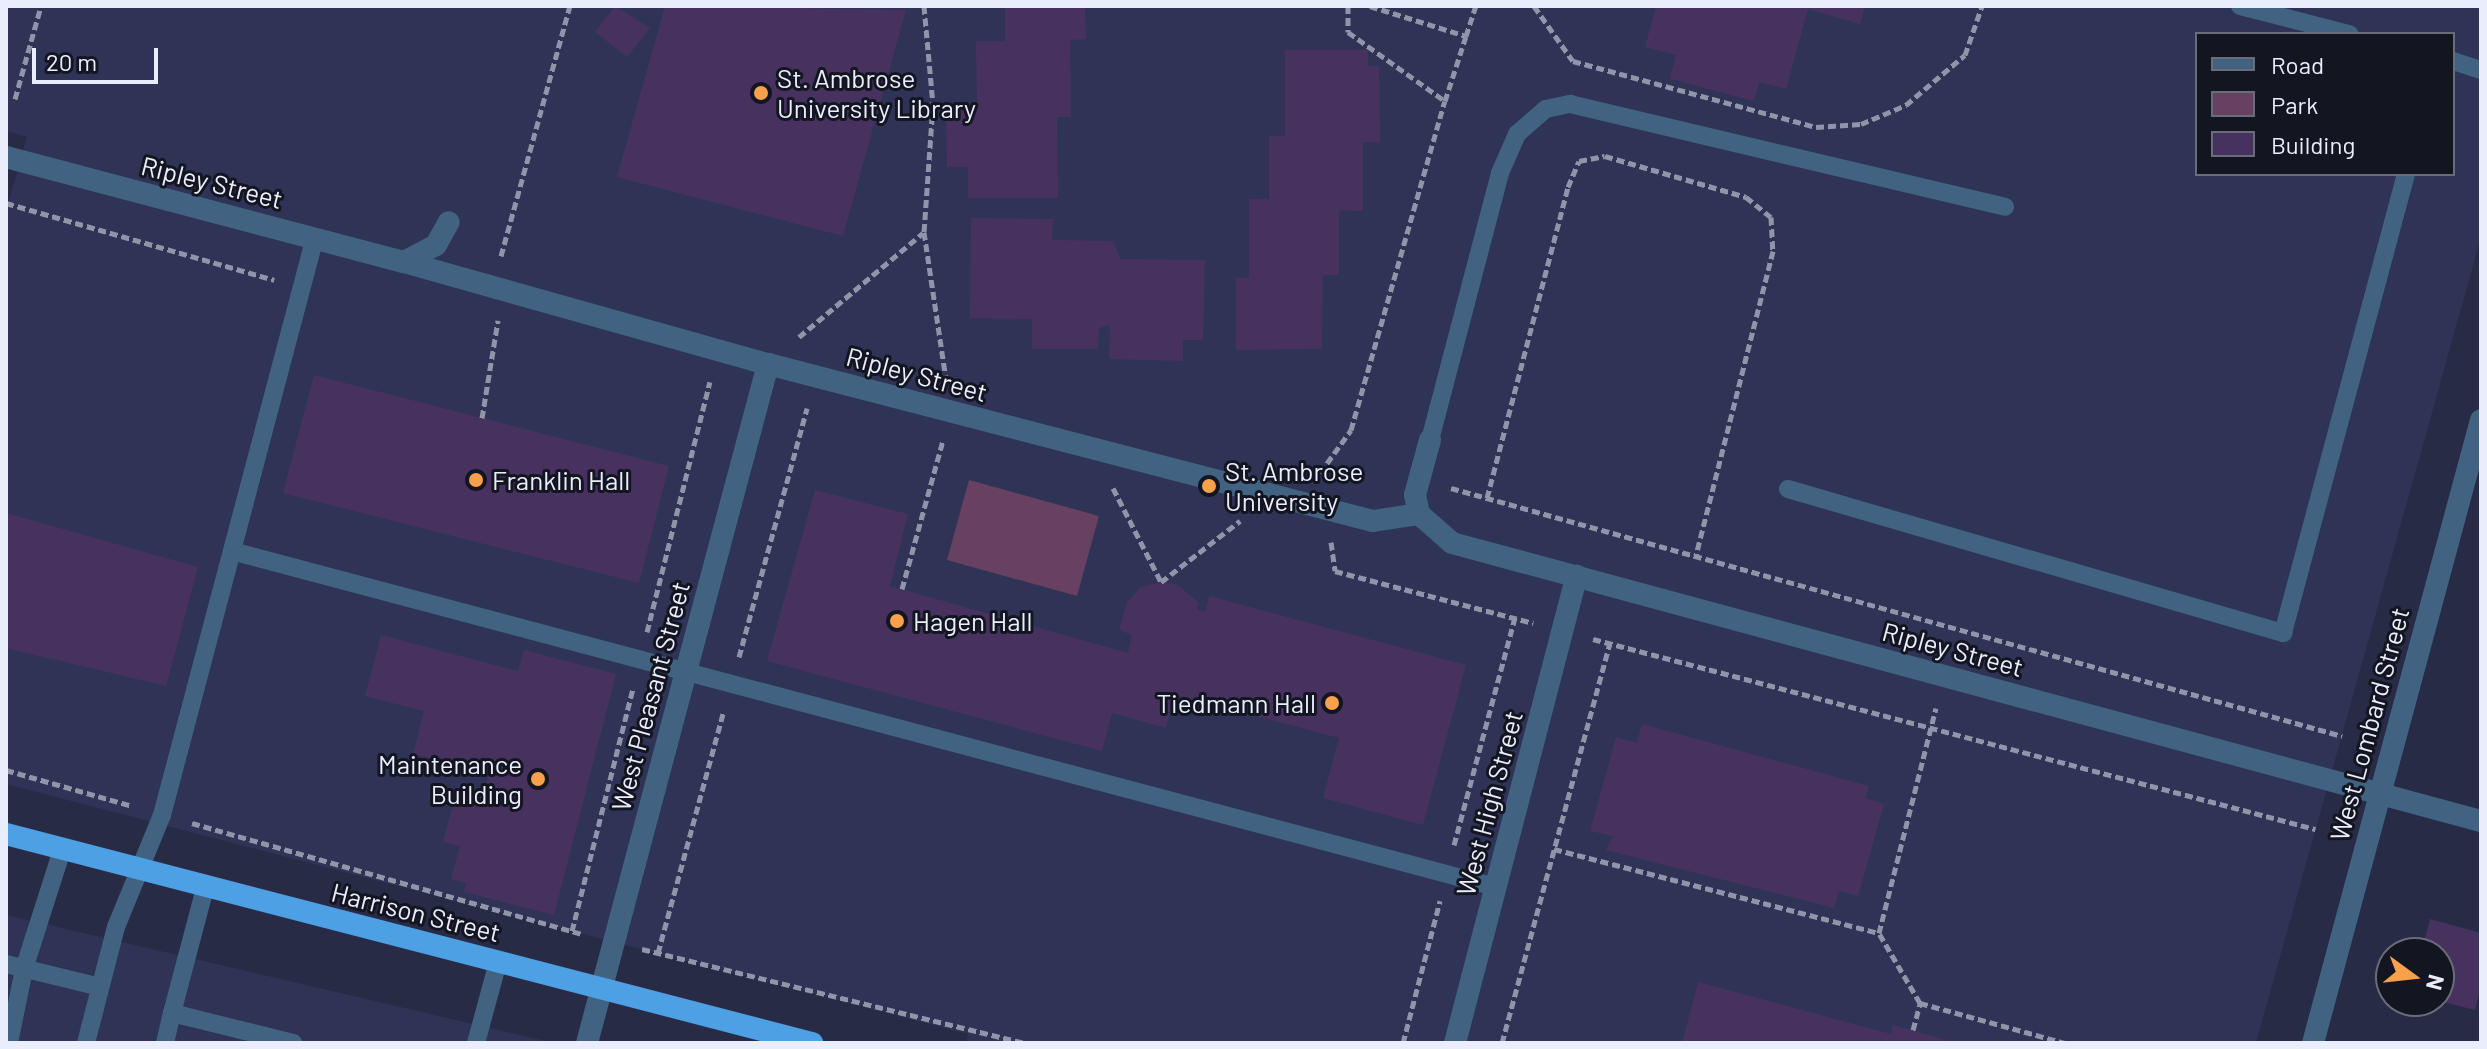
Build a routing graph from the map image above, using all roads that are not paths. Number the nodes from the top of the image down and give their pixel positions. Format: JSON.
{"nodes":[{"id":1,"x":2240,"y":6,"type":"edge"},
{"id":2,"x":2341,"y":32,"type":"edge"},
{"id":3,"x":2455,"y":62,"type":"edge"},
{"id":4,"x":2481,"y":70,"type":"edge"},
{"id":5,"x":6,"y":157,"type":"edge"},
{"id":6,"x":2405,"y":176,"type":"edge"},
{"id":7,"x":2005,"y":207,"type":"dead end"},
{"id":8,"x":449,"y":222,"type":"dead end"},
{"id":9,"x":315,"y":237,"type":"junction"},
{"id":10,"x":404,"y":262,"type":"junction"},
{"id":11,"x":768,"y":364,"type":"junction"},
{"id":12,"x":2481,"y":420,"type":"edge"},
{"id":13,"x":1430,"y":440,"type":"joint"},
{"id":14,"x":2476,"y":458,"type":"edge"},
{"id":15,"x":1788,"y":489,"type":"dead end"},
{"id":16,"x":1419,"y":514,"type":"junction"},
{"id":17,"x":232,"y":551,"type":"junction"},
{"id":18,"x":1577,"y":576,"type":"junction"},
{"id":19,"x":685,"y":671,"type":"junction"},
{"id":20,"x":2378,"y":794,"type":"junction"},
{"id":21,"x":2481,"y":821,"type":"edge"},
{"id":22,"x":6,"y":834,"type":"edge"},
{"id":23,"x":62,"y":850,"type":"junction"},
{"id":24,"x":141,"y":871,"type":"junction"},
{"id":25,"x":1496,"y":887,"type":"junction"},
{"id":26,"x":205,"y":888,"type":"junction"},
{"id":27,"x":498,"y":962,"type":"junction"},
{"id":28,"x":15,"y":966,"type":"edge"},
{"id":29,"x":100,"y":987,"type":"junction"},
{"id":30,"x":601,"y":988,"type":"junction"},
{"id":31,"x":172,"y":1013,"type":"junction"},
{"id":32,"x":9,"y":1043,"type":"edge"},
{"id":33,"x":86,"y":1043,"type":"edge"},
{"id":34,"x":165,"y":1043,"type":"edge"},
{"id":35,"x":293,"y":1043,"type":"edge"},
{"id":36,"x":476,"y":1043,"type":"edge"},
{"id":37,"x":587,"y":1043,"type":"edge"},
{"id":38,"x":812,"y":1043,"type":"edge"},
{"id":39,"x":1455,"y":1043,"type":"edge"},
{"id":40,"x":2313,"y":1043,"type":"edge"}],
"edges":[{"from":1,"to":2,"type":"lane"},
{"from":3,"to":4,"type":"lane"},
{"from":5,"to":9,"type":"street","name":"Ripley Street"},
{"from":6,"to":15,"type":"lane"},
{"from":7,"to":13,"type":"lane"},
{"from":8,"to":10,"type":"street"},
{"from":9,"to":10,"type":"street","name":"Ripley Street"},
{"from":9,"to":17,"type":"lane"},
{"from":10,"to":11,"type":"street","name":"Ripley Street"},
{"from":11,"to":16,"type":"street","name":"Ripley Street"},
{"from":11,"to":19,"type":"street","name":"West Pleasant Street"},
{"from":12,"to":14,"type":"street","name":"West Lombard Street"},
{"from":13,"to":16,"type":"street"},
{"from":14,"to":20,"type":"street","name":"West Lombard Street"},
{"from":16,"to":18,"type":"street","name":"Ripley Street"},
{"from":17,"to":19,"type":"lane"},
{"from":17,"to":24,"type":"lane"},
{"from":18,"to":20,"type":"street","name":"Ripley Street"},
{"from":18,"to":25,"type":"street","name":"West High Street"},
{"from":19,"to":25,"type":"lane"},
{"from":19,"to":30,"type":"street","name":"West Pleasant Street"},
{"from":20,"to":21,"type":"street","name":"Ripley Street"},
{"from":20,"to":40,"type":"street","name":"West Lombard Street"},
{"from":22,"to":23,"type":"highway","name":"Harrison Street"},
{"from":23,"to":24,"type":"highway","name":"Harrison Street"},
{"from":23,"to":28,"type":"lane"},
{"from":24,"to":26,"type":"highway","name":"Harrison Street"},
{"from":24,"to":29,"type":"lane"},
{"from":25,"to":39,"type":"street","name":"West High Street"},
{"from":26,"to":27,"type":"highway","name":"Harrison Street"},
{"from":26,"to":31,"type":"lane"},
{"from":27,"to":30,"type":"highway","name":"Harrison Street"},
{"from":27,"to":36,"type":"lane"},
{"from":28,"to":29,"type":"lane"},
{"from":28,"to":32,"type":"lane"},
{"from":29,"to":33,"type":"lane"},
{"from":30,"to":37,"type":"street","name":"West Pleasant Street"},
{"from":30,"to":38,"type":"highway","name":"Harrison Street"},
{"from":31,"to":34,"type":"lane"},
{"from":31,"to":35,"type":"lane"}]}
